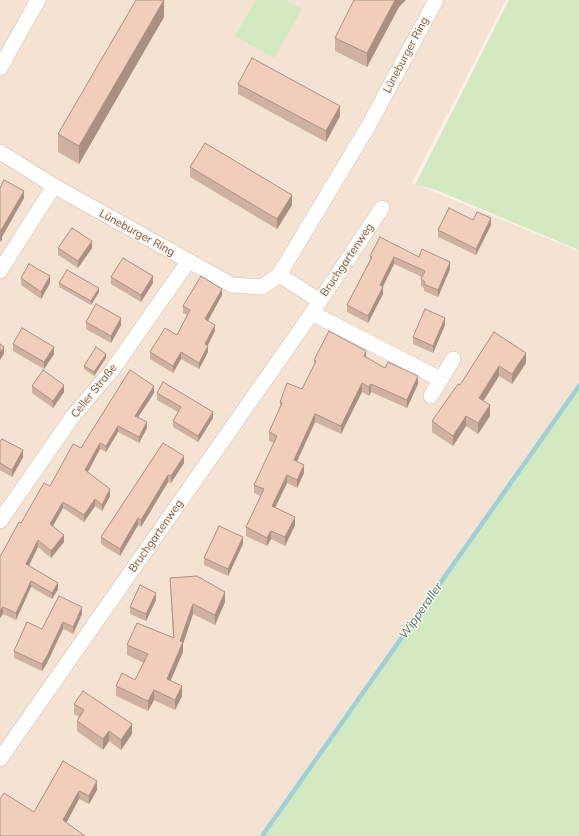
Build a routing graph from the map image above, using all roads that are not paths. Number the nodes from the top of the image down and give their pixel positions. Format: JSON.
{"nodes":[{"id":1,"x":38,"y":0,"type":"edge"},
{"id":2,"x":436,"y":0,"type":"edge"},
{"id":3,"x":0,"y":68,"type":"edge"},
{"id":4,"x":0,"y":152,"type":"edge"},
{"id":5,"x":54,"y":186,"type":"junction"},
{"id":6,"x":382,"y":208,"type":"dead end"},
{"id":7,"x":188,"y":262,"type":"junction"},
{"id":8,"x":0,"y":271,"type":"edge"},
{"id":9,"x":279,"y":275,"type":"junction"},
{"id":10,"x":316,"y":307,"type":"junction"},
{"id":11,"x":453,"y":359,"type":"dead end"},
{"id":12,"x":440,"y":379,"type":"junction"},
{"id":13,"x":431,"y":396,"type":"dead end"},
{"id":14,"x":0,"y":521,"type":"edge"},
{"id":15,"x":2,"y":753,"type":"edge"}],
"edges":[{"from":1,"to":3,"type":"street"},
{"from":2,"to":9,"type":"street","name":"Lüneburger Ring"},
{"from":4,"to":5,"type":"street","name":"Lüneburger Ring"},
{"from":5,"to":7,"type":"street","name":"Lüneburger Ring"},
{"from":5,"to":8,"type":"street"},
{"from":6,"to":10,"type":"street","name":"Bruchgartenweg"},
{"from":7,"to":9,"type":"street","name":"Lüneburger Ring"},
{"from":7,"to":14,"type":"street","name":"Celler Straße"},
{"from":9,"to":10,"type":"street"},
{"from":10,"to":12,"type":"street"},
{"from":10,"to":15,"type":"street","name":"Bruchgartenweg"},
{"from":11,"to":12,"type":"street"},
{"from":12,"to":13,"type":"street"}]}
